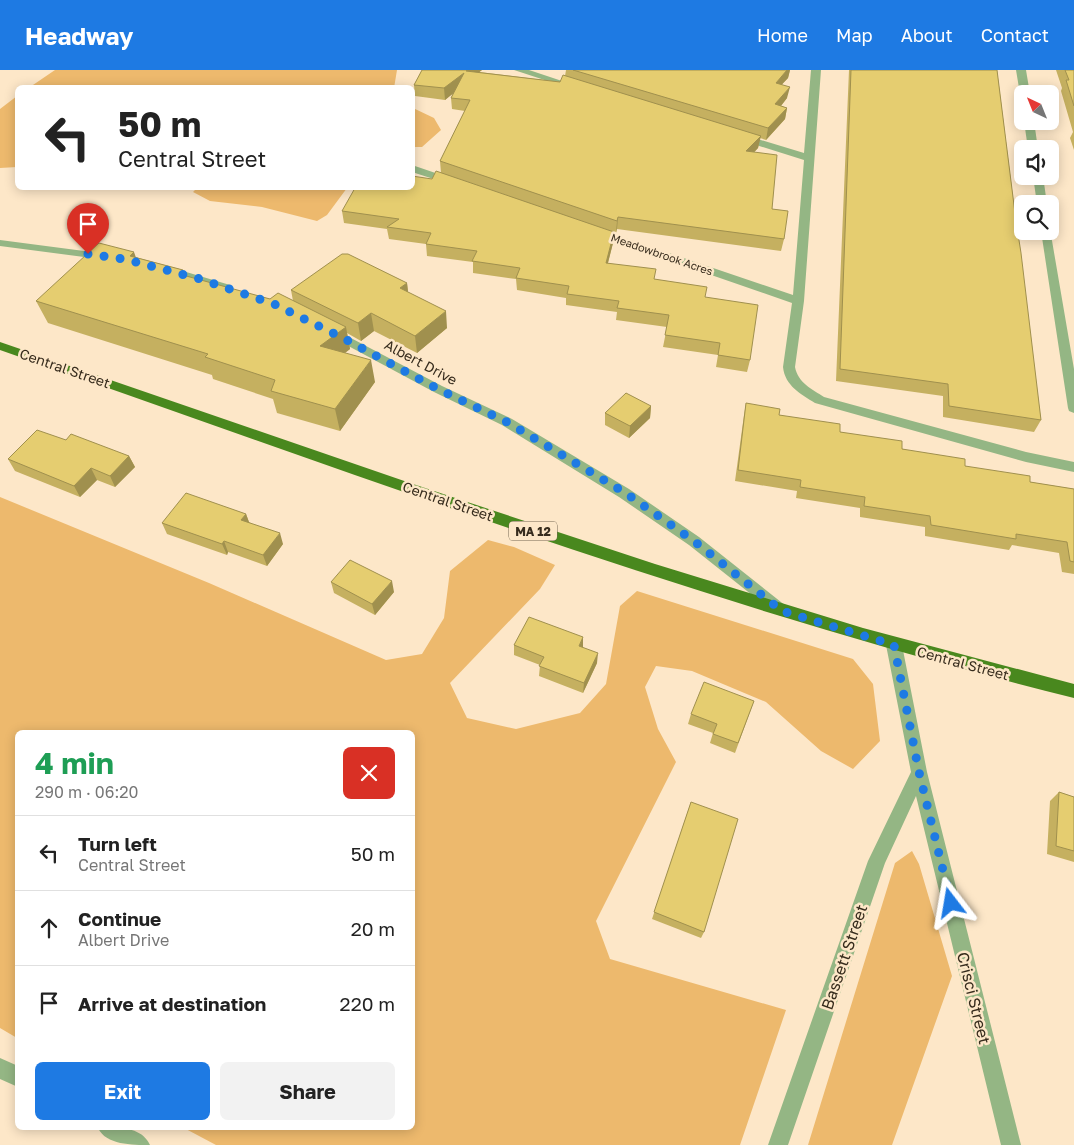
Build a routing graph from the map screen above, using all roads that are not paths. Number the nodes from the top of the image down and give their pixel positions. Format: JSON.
{"nodes":[{"id":1,"x":816,"y":70,"type":"edge"},
{"id":2,"x":1021,"y":70,"type":"edge"},
{"id":3,"x":525,"y":71,"type":"edge"},
{"id":4,"x":1024,"y":85,"type":"edge"},
{"id":5,"x":583,"y":89,"type":"edge"},
{"id":6,"x":734,"y":135,"type":"edge"},
{"id":7,"x":809,"y":158,"type":"junction"},
{"id":8,"x":415,"y":169,"type":"edge"},
{"id":9,"x":460,"y":184,"type":"edge"},
{"id":10,"x":582,"y":227,"type":"edge"},
{"id":11,"x":1047,"y":240,"type":"edge"},
{"id":12,"x":0,"y":243,"type":"edge"},
{"id":13,"x":124,"y":259,"type":"edge"},
{"id":14,"x":152,"y":266,"type":"edge"},
{"id":15,"x":237,"y":292,"type":"edge"},
{"id":16,"x":798,"y":301,"type":"junction"},
{"id":17,"x":316,"y":324,"type":"edge"},
{"id":18,"x":0,"y":346,"type":"edge"},
{"id":19,"x":1074,"y":408,"type":"edge"},
{"id":20,"x":1074,"y":467,"type":"edge"},
{"id":21,"x":782,"y":611,"type":"junction"},
{"id":22,"x":894,"y":645,"type":"junction"},
{"id":23,"x":1074,"y":690,"type":"edge"},
{"id":24,"x":919,"y":772,"type":"junction"},
{"id":25,"x":0,"y":1068,"type":"edge"},
{"id":26,"x":15,"y":1076,"type":"edge"},
{"id":27,"x":112,"y":1130,"type":"edge"},
{"id":28,"x":140,"y":1145,"type":"edge"},
{"id":29,"x":778,"y":1145,"type":"edge"},
{"id":30,"x":1010,"y":1145,"type":"edge"}],
"edges":[{"from":1,"to":7,"type":"street"},
{"from":2,"to":4,"type":"street"},
{"from":3,"to":5,"type":"street"},
{"from":6,"to":7,"type":"street"},
{"from":7,"to":16,"type":"street"},
{"from":8,"to":9,"type":"street"},
{"from":10,"to":16,"type":"street","name":"Meadowbrook Acres"},
{"from":11,"to":19,"type":"street"},
{"from":12,"to":13,"type":"street"},
{"from":14,"to":15,"type":"street"},
{"from":16,"to":20,"type":"street"},
{"from":17,"to":21,"type":"street","name":"Albert Drive"},
{"from":18,"to":21,"type":"main road","name":"Central Street","number":"MA 12"},
{"from":21,"to":22,"type":"main road","name":"Central Street","number":"MA 12"},
{"from":22,"to":23,"type":"main road","name":"Central Street","number":"MA 12"},
{"from":22,"to":24,"type":"street","name":"Crisci Street"},
{"from":24,"to":29,"type":"street","name":"Bassett Street"},
{"from":24,"to":30,"type":"street","name":"Crisci Street"},
{"from":25,"to":26,"type":"street"},
{"from":27,"to":28,"type":"street"}]}
